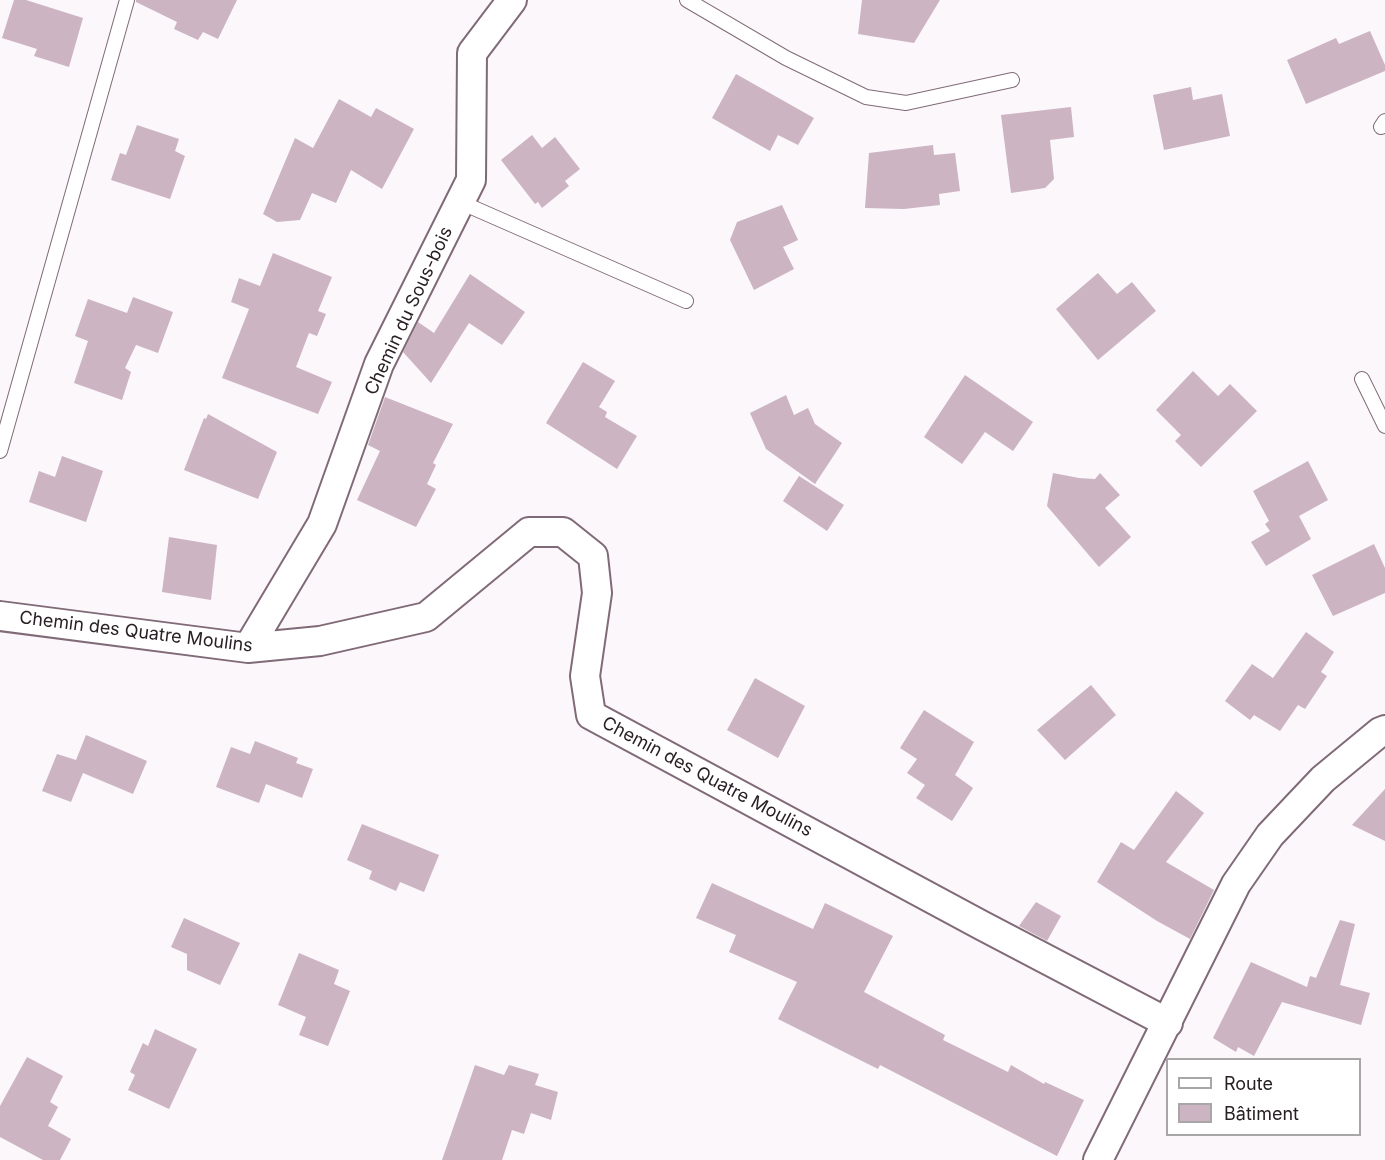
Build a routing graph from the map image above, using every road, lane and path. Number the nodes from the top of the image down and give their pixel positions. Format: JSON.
{"nodes":[{"id":1,"x":127,"y":0,"type":"edge"},
{"id":2,"x":512,"y":0,"type":"edge"},
{"id":3,"x":687,"y":0,"type":"edge"},
{"id":4,"x":1011,"y":80,"type":"dead end"},
{"id":5,"x":460,"y":202,"type":"junction"},
{"id":6,"x":686,"y":301,"type":"dead end"},
{"id":7,"x":1362,"y":379,"type":"dead end"},
{"id":8,"x":1385,"y":426,"type":"edge"},
{"id":9,"x":0,"y":451,"type":"edge"},
{"id":10,"x":0,"y":616,"type":"edge"},
{"id":11,"x":248,"y":648,"type":"junction"},
{"id":12,"x":1385,"y":730,"type":"edge"},
{"id":13,"x":1168,"y":1023,"type":"junction"},
{"id":14,"x":1098,"y":1160,"type":"edge"}],
"edges":[{"from":1,"to":9,"type":"lane"},
{"from":2,"to":5,"type":"street","name":"Chemin du Sous-bois"},
{"from":3,"to":4,"type":"lane"},
{"from":5,"to":6,"type":"lane"},
{"from":5,"to":11,"type":"street","name":"Chemin du Sous-bois"},
{"from":7,"to":8,"type":"lane"},
{"from":10,"to":11,"type":"street","name":"Chemin des Quatre Moulins"},
{"from":11,"to":13,"type":"street","name":"Chemin des Quatre Moulins"},
{"from":12,"to":13,"type":"street"},
{"from":13,"to":14,"type":"street"}]}
